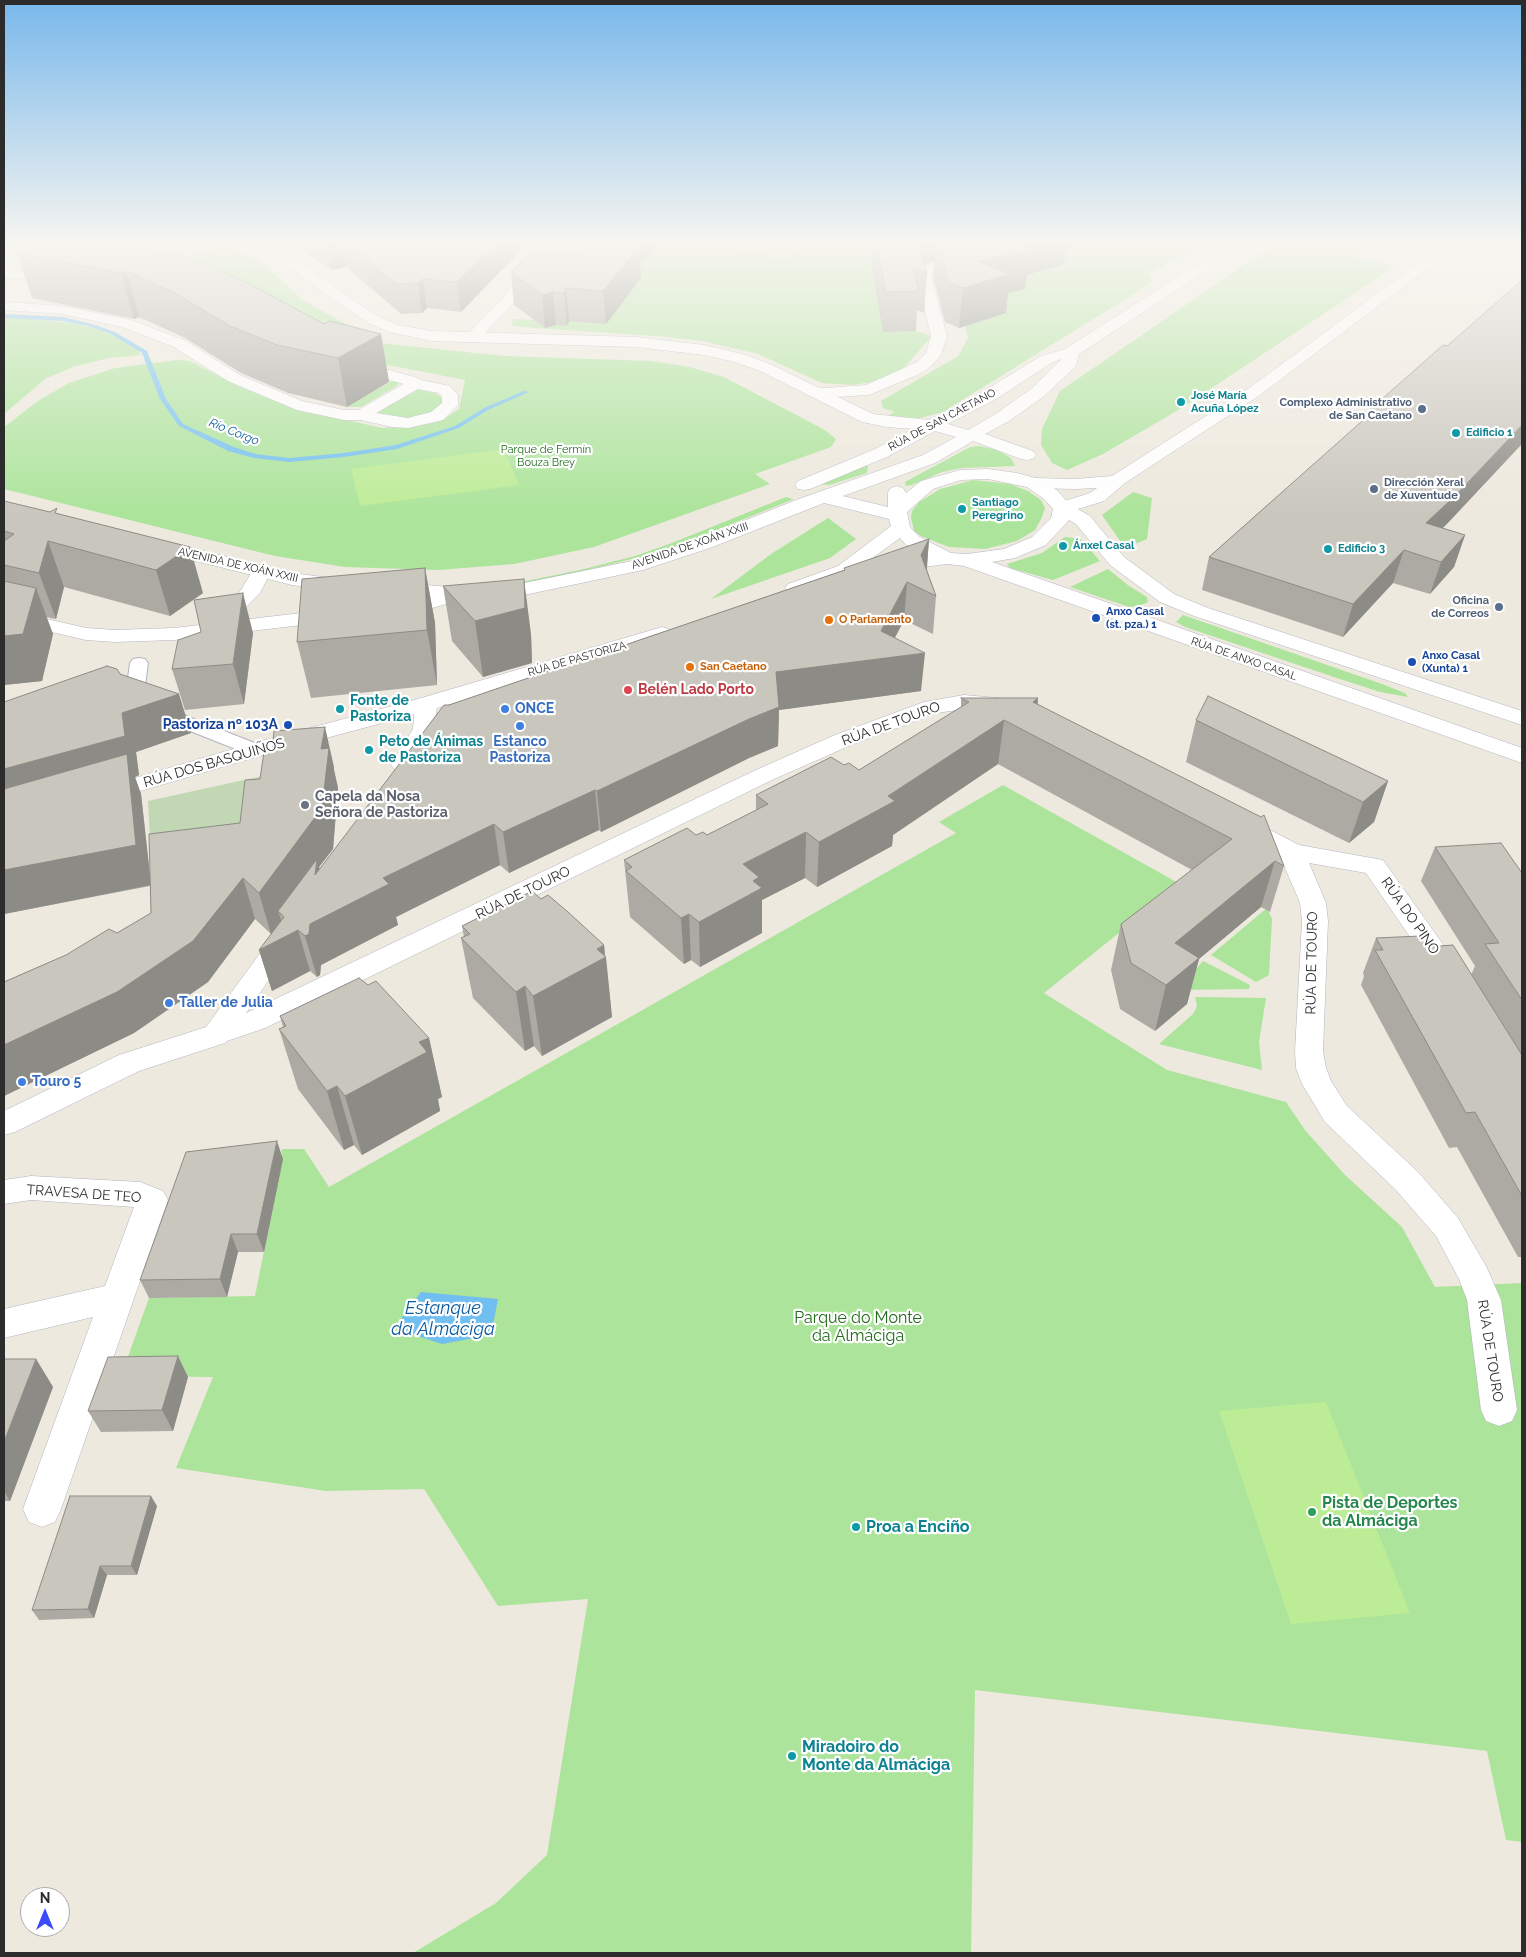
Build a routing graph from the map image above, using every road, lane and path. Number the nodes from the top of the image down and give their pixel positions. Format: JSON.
{"nodes":[{"id":1,"x":155,"y":334,"type":"edge"},
{"id":2,"x":425,"y":334,"type":"edge"},
{"id":3,"x":476,"y":334,"type":"edge"},
{"id":4,"x":939,"y":334,"type":"edge"},
{"id":5,"x":1098,"y":334,"type":"edge"},
{"id":6,"x":1331,"y":334,"type":"edge"},
{"id":7,"x":473,"y":337,"type":"junction"},
{"id":8,"x":1071,"y":352,"type":"junction"},
{"id":9,"x":338,"y":362,"type":"edge"},
{"id":10,"x":416,"y":384,"type":"junction"},
{"id":11,"x":869,"y":390,"type":"junction"},
{"id":12,"x":818,"y":393,"type":"junction"},
{"id":13,"x":1036,"y":393,"type":"junction"},
{"id":14,"x":862,"y":414,"type":"junction"},
{"id":15,"x":361,"y":415,"type":"junction"},
{"id":16,"x":942,"y":428,"type":"junction"},
{"id":17,"x":971,"y":436,"type":"junction"},
{"id":18,"x":881,"y":453,"type":"junction"},
{"id":19,"x":1027,"y":455,"type":"junction"},
{"id":20,"x":895,"y":472,"type":"junction"},
{"id":21,"x":1119,"y":479,"type":"junction"},
{"id":22,"x":1033,"y":483,"type":"junction"},
{"id":23,"x":824,"y":497,"type":"junction"},
{"id":24,"x":755,"y":504,"type":"dead end"},
{"id":25,"x":1062,"y":508,"type":"junction"},
{"id":26,"x":899,"y":518,"type":"junction"},
{"id":27,"x":666,"y":538,"type":"dead end"},
{"id":28,"x":134,"y":540,"type":"edge"},
{"id":29,"x":957,"y":559,"type":"junction"},
{"id":30,"x":841,"y":570,"type":"junction"},
{"id":31,"x":261,"y":572,"type":"junction"},
{"id":32,"x":781,"y":594,"type":"edge"},
{"id":33,"x":372,"y":598,"type":"junction"},
{"id":34,"x":4,"y":615,"type":"edge"},
{"id":35,"x":682,"y":627,"type":"edge"},
{"id":36,"x":174,"y":634,"type":"junction"},
{"id":37,"x":139,"y":663,"type":"dead end"},
{"id":38,"x":426,"y":704,"type":"junction"},
{"id":39,"x":1022,"y":712,"type":"edge"},
{"id":40,"x":1522,"y":718,"type":"edge"},
{"id":41,"x":256,"y":750,"type":"junction"},
{"id":42,"x":1522,"y":756,"type":"edge"},
{"id":43,"x":390,"y":786,"type":"edge"},
{"id":44,"x":78,"y":802,"type":"edge"},
{"id":45,"x":1220,"y":814,"type":"edge"},
{"id":46,"x":1291,"y":850,"type":"junction"},
{"id":47,"x":302,"y":914,"type":"edge"},
{"id":48,"x":1467,"y":1000,"type":"edge"},
{"id":49,"x":215,"y":1036,"type":"junction"},
{"id":50,"x":4,"y":1124,"type":"edge"},
{"id":51,"x":4,"y":1192,"type":"edge"},
{"id":52,"x":118,"y":1296,"type":"junction"},
{"id":53,"x":4,"y":1323,"type":"edge"},
{"id":54,"x":1499,"y":1410,"type":"dead end"},
{"id":55,"x":42,"y":1509,"type":"dead end"}],
"edges":[{"from":1,"to":15,"type":"street"},
{"from":2,"to":7,"type":"street"},
{"from":3,"to":7,"type":"street"},
{"from":4,"to":11,"type":"street"},
{"from":5,"to":8,"type":"street","name":"RÚA DE SAN CAETANO"},
{"from":6,"to":21,"type":"street"},
{"from":7,"to":12,"type":"street"},
{"from":8,"to":13,"type":"street","name":"RÚA DE SAN CAETANO"},
{"from":8,"to":16,"type":"street","name":"RÚA DE SAN CAETANO"},
{"from":9,"to":10,"type":"street"},
{"from":10,"to":15,"type":"street"},
{"from":10,"to":15,"type":"street"},
{"from":11,"to":12,"type":"street"},
{"from":11,"to":14,"type":"street"},
{"from":12,"to":14,"type":"street"},
{"from":13,"to":17,"type":"street","name":"RÚA DE SAN CAETANO"},
{"from":13,"to":19,"type":"street"},
{"from":14,"to":16,"type":"street"},
{"from":14,"to":18,"type":"street"},
{"from":16,"to":17,"type":"street"},
{"from":16,"to":18,"type":"street","name":"RÚA DE SAN CAETANO"},
{"from":16,"to":20,"type":"street","name":"RÚA DE SAN CAETANO"},
{"from":17,"to":19,"type":"street"},
{"from":17,"to":20,"type":"street","name":"RÚA DE SAN CAETANO"},
{"from":18,"to":20,"type":"street"},
{"from":18,"to":24,"type":"street","name":"AVENIDA DE XOÁN XXIII"},
{"from":19,"to":22,"type":"street"},
{"from":20,"to":23,"type":"street","name":"AVENIDA DE XOÁN XXIII"},
{"from":20,"to":26,"type":"street"},
{"from":21,"to":22,"type":"street"},
{"from":21,"to":25,"type":"street"},
{"from":22,"to":25,"type":"street"},
{"from":22,"to":26,"type":"street"},
{"from":23,"to":26,"type":"street"},
{"from":23,"to":33,"type":"street","name":"AVENIDA DE XOÁN XXIII"},
{"from":25,"to":29,"type":"street"},
{"from":25,"to":40,"type":"street"},
{"from":26,"to":29,"type":"street","name":"RÚA DE ANXO CASAL"},
{"from":26,"to":30,"type":"street"},
{"from":27,"to":33,"type":"street","name":"AVENIDA DE XOÁN XXIII"},
{"from":28,"to":31,"type":"street","name":"AVENIDA DE XOÁN XXIII"},
{"from":29,"to":30,"type":"street"},
{"from":29,"to":42,"type":"street","name":"RÚA DE ANXO CASAL"},
{"from":30,"to":32,"type":"street"},
{"from":31,"to":33,"type":"street","name":"AVENIDA DE XOÁN XXIII"},
{"from":31,"to":36,"type":"street"},
{"from":33,"to":36,"type":"street"},
{"from":34,"to":36,"type":"street"},
{"from":35,"to":38,"type":"street","name":"RÚA DE PASTORIZA"},
{"from":37,"to":41,"type":"street"},
{"from":38,"to":41,"type":"street","name":"RÚA DOS BASQUIÑOS"},
{"from":38,"to":43,"type":"street"},
{"from":39,"to":49,"type":"street","name":"RÚA DE TOURO"},
{"from":41,"to":44,"type":"street","name":"RÚA DOS BASQUIÑOS"},
{"from":45,"to":46,"type":"street"},
{"from":46,"to":48,"type":"street","name":"RÚA DO PINO"},
{"from":46,"to":54,"type":"street","name":"RÚA DE TOURO"},
{"from":47,"to":49,"type":"street"},
{"from":49,"to":50,"type":"street","name":"RÚA DE TOURO"},
{"from":51,"to":52,"type":"street","name":"TRAVESA DE TEO"},
{"from":52,"to":53,"type":"street"},
{"from":52,"to":55,"type":"street","name":"TRAVESA DE TEO"}]}
